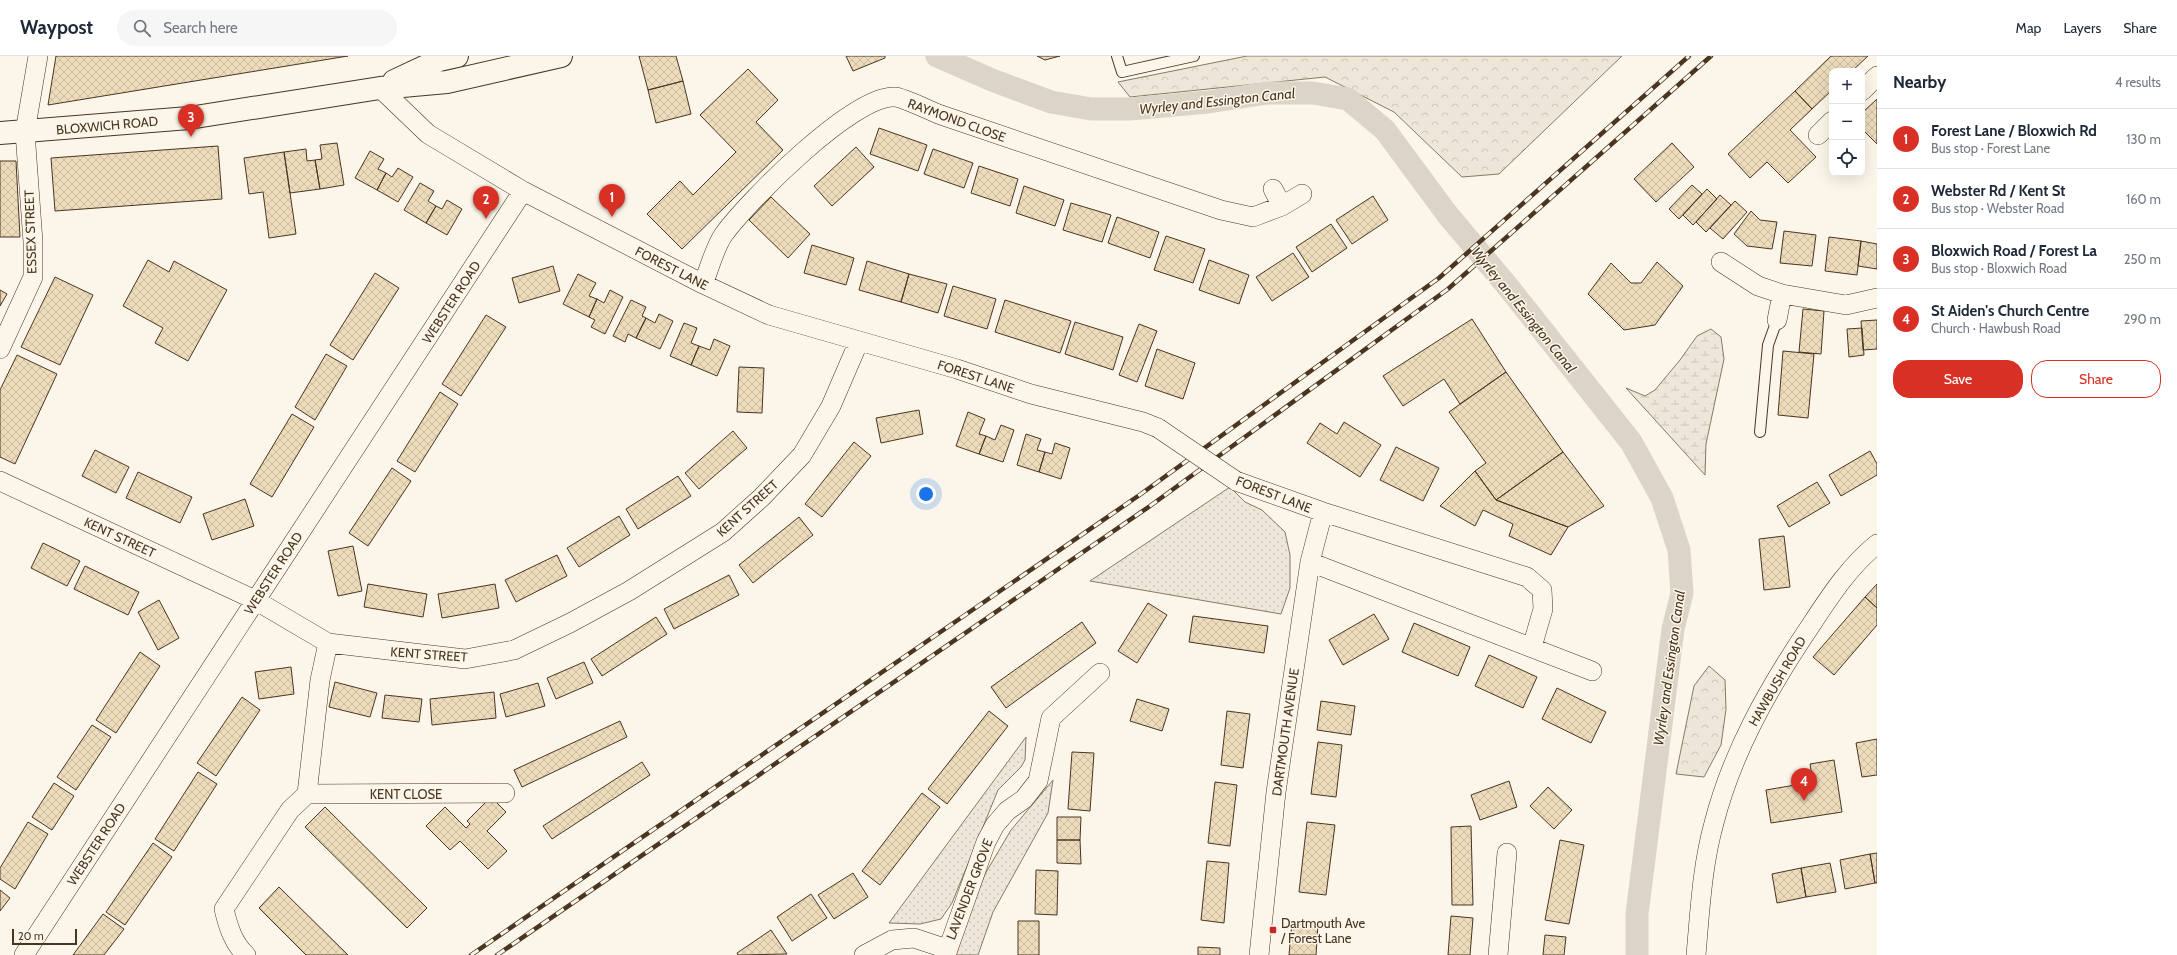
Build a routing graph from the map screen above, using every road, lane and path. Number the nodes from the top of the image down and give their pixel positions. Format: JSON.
{"nodes":[{"id":1,"x":38,"y":56,"type":"edge"},
{"id":2,"x":457,"y":56,"type":"edge"},
{"id":3,"x":561,"y":56,"type":"edge"},
{"id":4,"x":1117,"y":56,"type":"edge"},
{"id":5,"x":1194,"y":56,"type":"edge"},
{"id":6,"x":1877,"y":76,"type":"edge"},
{"id":7,"x":380,"y":88,"type":"junction"},
{"id":8,"x":1865,"y":88,"type":"edge"},
{"id":9,"x":1829,"y":125,"type":"edge"},
{"id":10,"x":24,"y":132,"type":"junction"},
{"id":11,"x":0,"y":133,"type":"edge"},
{"id":12,"x":1818,"y":135,"type":"dead end"},
{"id":13,"x":1273,"y":189,"type":"dead end"},
{"id":14,"x":523,"y":191,"type":"junction"},
{"id":15,"x":1302,"y":194,"type":"dead end"},
{"id":16,"x":1282,"y":206,"type":"junction"},
{"id":17,"x":1721,"y":262,"type":"dead end"},
{"id":18,"x":703,"y":284,"type":"junction"},
{"id":19,"x":1782,"y":294,"type":"junction"},
{"id":20,"x":1877,"y":298,"type":"edge"},
{"id":21,"x":1777,"y":320,"type":"joint"},
{"id":22,"x":859,"y":341,"type":"junction"},
{"id":23,"x":0,"y":349,"type":"edge"},
{"id":24,"x":1760,"y":432,"type":"dead end"},
{"id":25,"x":0,"y":481,"type":"edge"},
{"id":26,"x":1323,"y":512,"type":"junction"},
{"id":27,"x":1877,"y":544,"type":"edge"},
{"id":28,"x":1310,"y":562,"type":"junction"},
{"id":29,"x":255,"y":600,"type":"junction"},
{"id":30,"x":328,"y":643,"type":"junction"},
{"id":31,"x":1532,"y":648,"type":"junction"},
{"id":32,"x":1592,"y":671,"type":"dead end"},
{"id":33,"x":1100,"y":673,"type":"dead end"},
{"id":34,"x":505,"y":793,"type":"dead end"},
{"id":35,"x":307,"y":794,"type":"junction"},
{"id":36,"x":1507,"y":853,"type":"dead end"},
{"id":37,"x":946,"y":952,"type":"edge"},
{"id":38,"x":24,"y":955,"type":"edge"},
{"id":39,"x":246,"y":955,"type":"edge"},
{"id":40,"x":864,"y":955,"type":"edge"},
{"id":41,"x":1259,"y":955,"type":"edge"},
{"id":42,"x":1498,"y":955,"type":"edge"},
{"id":43,"x":1696,"y":955,"type":"edge"}],
"edges":[{"from":1,"to":10,"type":"street","name":"ESSEX STREET"},
{"from":2,"to":7,"type":"main road"},
{"from":3,"to":7,"type":"main road"},
{"from":4,"to":5,"type":"lane"},
{"from":6,"to":8,"type":"street"},
{"from":7,"to":10,"type":"main road","name":"BLOXWICH ROAD"},
{"from":7,"to":14,"type":"street","name":"FOREST LANE"},
{"from":9,"to":12,"type":"street"},
{"from":10,"to":11,"type":"main road","name":"BLOXWICH ROAD"},
{"from":10,"to":23,"type":"street","name":"ESSEX STREET"},
{"from":13,"to":16,"type":"street"},
{"from":14,"to":18,"type":"street","name":"FOREST LANE"},
{"from":14,"to":29,"type":"street","name":"WEBSTER ROAD"},
{"from":15,"to":16,"type":"street","name":"RAYMOND CLOSE"},
{"from":16,"to":18,"type":"street","name":"RAYMOND CLOSE"},
{"from":17,"to":19,"type":"street"},
{"from":18,"to":22,"type":"street","name":"FOREST LANE"},
{"from":19,"to":20,"type":"street"},
{"from":19,"to":21,"type":"street"},
{"from":21,"to":24,"type":"lane"},
{"from":22,"to":26,"type":"street","name":"FOREST LANE","bridge":true},
{"from":22,"to":30,"type":"street","name":"KENT STREET"},
{"from":25,"to":29,"type":"street","name":"KENT STREET"},
{"from":26,"to":28,"type":"street","name":"DARTMOUTH AVENUE"},
{"from":26,"to":31,"type":"street","name":"FOREST LANE"},
{"from":27,"to":43,"type":"street","name":"HAWBUSH ROAD"},
{"from":28,"to":31,"type":"street"},
{"from":28,"to":41,"type":"street","name":"DARTMOUTH AVENUE"},
{"from":29,"to":30,"type":"street","name":"KENT STREET"},
{"from":29,"to":38,"type":"street","name":"WEBSTER ROAD"},
{"from":30,"to":35,"type":"street"},
{"from":31,"to":32,"type":"street"},
{"from":33,"to":37,"type":"street","name":"LAVENDER GROVE"},
{"from":34,"to":35,"type":"street","name":"KENT CLOSE"},
{"from":35,"to":39,"type":"street"},
{"from":36,"to":42,"type":"street"},
{"from":37,"to":40,"type":"street"}]}
